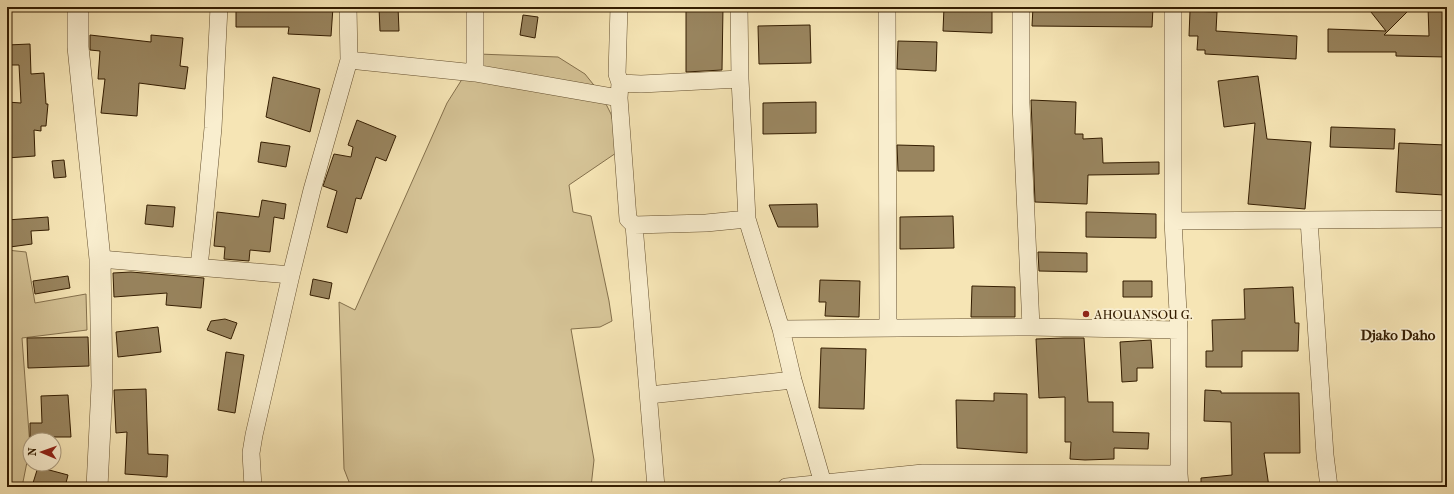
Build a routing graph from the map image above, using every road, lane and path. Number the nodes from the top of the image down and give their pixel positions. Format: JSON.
{"nodes":[{"id":1,"x":78,"y":7,"type":"edge"},
{"id":2,"x":219,"y":7,"type":"edge"},
{"id":3,"x":348,"y":7,"type":"edge"},
{"id":4,"x":475,"y":7,"type":"edge"},
{"id":5,"x":619,"y":7,"type":"edge"},
{"id":6,"x":739,"y":7,"type":"edge"},
{"id":7,"x":887,"y":7,"type":"edge"},
{"id":8,"x":1021,"y":7,"type":"edge"},
{"id":9,"x":1173,"y":7,"type":"edge"},
{"id":10,"x":349,"y":60,"type":"junction"},
{"id":11,"x":475,"y":73,"type":"junction"},
{"id":12,"x":740,"y":79,"type":"junction"},
{"id":13,"x":620,"y":90,"type":"junction"},
{"id":14,"x":747,"y":219,"type":"junction"},
{"id":15,"x":1447,"y":219,"type":"edge"},
{"id":16,"x":1309,"y":220,"type":"junction"},
{"id":17,"x":1174,"y":221,"type":"junction"},
{"id":18,"x":634,"y":225,"type":"junction"},
{"id":19,"x":100,"y":259,"type":"junction"},
{"id":20,"x":199,"y":266,"type":"junction"},
{"id":21,"x":291,"y":275,"type":"junction"},
{"id":22,"x":1031,"y":327,"type":"junction"},
{"id":23,"x":888,"y":328,"type":"junction"},
{"id":24,"x":781,"y":329,"type":"junction"},
{"id":25,"x":1179,"y":330,"type":"junction"},
{"id":26,"x":793,"y":380,"type":"junction"},
{"id":27,"x":649,"y":395,"type":"junction"},
{"id":28,"x":1180,"y":480,"type":"edge"},
{"id":29,"x":824,"y":485,"type":"edge"},
{"id":30,"x":96,"y":487,"type":"edge"},
{"id":31,"x":253,"y":487,"type":"edge"},
{"id":32,"x":656,"y":487,"type":"edge"},
{"id":33,"x":786,"y":487,"type":"edge"},
{"id":34,"x":1328,"y":487,"type":"edge"}],
"edges":[{"from":1,"to":19,"type":"street"},
{"from":2,"to":20,"type":"street"},
{"from":3,"to":10,"type":"street"},
{"from":4,"to":11,"type":"street"},
{"from":5,"to":13,"type":"street"},
{"from":6,"to":12,"type":"street"},
{"from":7,"to":23,"type":"street"},
{"from":8,"to":22,"type":"street"},
{"from":9,"to":17,"type":"street"},
{"from":10,"to":11,"type":"street"},
{"from":10,"to":21,"type":"street"},
{"from":11,"to":13,"type":"street"},
{"from":12,"to":13,"type":"street"},
{"from":12,"to":14,"type":"street"},
{"from":13,"to":18,"type":"street"},
{"from":14,"to":18,"type":"street"},
{"from":14,"to":24,"type":"street"},
{"from":15,"to":16,"type":"street"},
{"from":16,"to":17,"type":"street"},
{"from":16,"to":34,"type":"street"},
{"from":17,"to":25,"type":"street"},
{"from":18,"to":27,"type":"street"},
{"from":19,"to":20,"type":"street"},
{"from":19,"to":30,"type":"street"},
{"from":20,"to":21,"type":"street"},
{"from":21,"to":31,"type":"street"},
{"from":22,"to":23,"type":"street"},
{"from":22,"to":25,"type":"street"},
{"from":23,"to":24,"type":"street"},
{"from":24,"to":26,"type":"street"},
{"from":25,"to":28,"type":"street"},
{"from":26,"to":27,"type":"street"},
{"from":26,"to":29,"type":"street"},
{"from":27,"to":32,"type":"street"},
{"from":28,"to":29,"type":"street"},
{"from":29,"to":33,"type":"street"}]}
